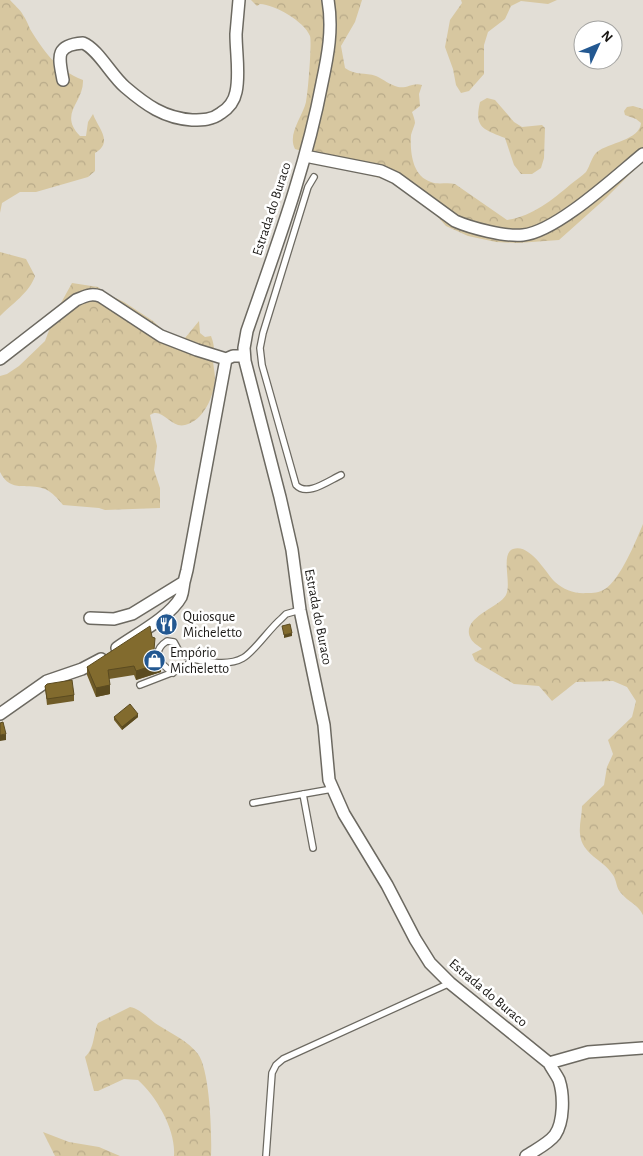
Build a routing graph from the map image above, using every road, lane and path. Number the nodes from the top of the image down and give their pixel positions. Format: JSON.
{"nodes":[{"id":1,"x":240,"y":0,"type":"edge"},
{"id":2,"x":328,"y":0,"type":"edge"},
{"id":3,"x":63,"y":80,"type":"dead end"},
{"id":4,"x":643,"y":154,"type":"edge"},
{"id":5,"x":304,"y":156,"type":"junction"},
{"id":6,"x":314,"y":177,"type":"dead end"},
{"id":7,"x":262,"y":288,"type":"junction"},
{"id":8,"x":276,"y":292,"type":"junction"},
{"id":9,"x":244,"y":356,"type":"junction"},
{"id":10,"x":0,"y":359,"type":"edge"},
{"id":11,"x":226,"y":359,"type":"junction"},
{"id":12,"x":340,"y":475,"type":"dead end"},
{"id":13,"x":184,"y":582,"type":"junction"},
{"id":14,"x":300,"y":610,"type":"junction"},
{"id":15,"x":90,"y":618,"type":"dead end"},
{"id":16,"x":193,"y":659,"type":"junction"},
{"id":17,"x":173,"y":673,"type":"junction"},
{"id":18,"x":140,"y":685,"type":"dead end"},
{"id":19,"x":0,"y":714,"type":"edge"},
{"id":20,"x":332,"y":789,"type":"junction"},
{"id":21,"x":304,"y":794,"type":"junction"},
{"id":22,"x":253,"y":803,"type":"dead end"},
{"id":23,"x":313,"y":848,"type":"dead end"},
{"id":24,"x":450,"y":983,"type":"junction"},
{"id":25,"x":643,"y":1048,"type":"edge"},
{"id":26,"x":549,"y":1063,"type":"junction"},
{"id":27,"x":266,"y":1156,"type":"edge"},
{"id":28,"x":526,"y":1156,"type":"edge"}],
"edges":[{"from":1,"to":3,"type":"street"},
{"from":2,"to":5,"type":"street","name":"Estrada do Buraco"},
{"from":4,"to":5,"type":"street"},
{"from":5,"to":7,"type":"street","name":"Estrada do Buraco"},
{"from":6,"to":8,"type":"lane"},
{"from":7,"to":8,"type":"lane"},
{"from":7,"to":9,"type":"street","name":"Estrada do Buraco"},
{"from":8,"to":12,"type":"lane"},
{"from":9,"to":11,"type":"street"},
{"from":9,"to":14,"type":"street","name":"Estrada do Buraco"},
{"from":10,"to":11,"type":"street"},
{"from":11,"to":13,"type":"street"},
{"from":13,"to":15,"type":"street"},
{"from":13,"to":19,"type":"street"},
{"from":14,"to":16,"type":"lane"},
{"from":14,"to":20,"type":"street","name":"Estrada do Buraco"},
{"from":16,"to":17,"type":"lane"},
{"from":16,"to":17,"type":"lane"},
{"from":17,"to":18,"type":"lane"},
{"from":20,"to":21,"type":"lane"},
{"from":20,"to":24,"type":"street","name":"Estrada do Buraco"},
{"from":21,"to":22,"type":"lane"},
{"from":21,"to":23,"type":"lane"},
{"from":24,"to":26,"type":"street","name":"Estrada do Buraco"},
{"from":24,"to":27,"type":"lane"},
{"from":25,"to":26,"type":"street"},
{"from":26,"to":28,"type":"street","name":"Estrada do Buraco"}]}
